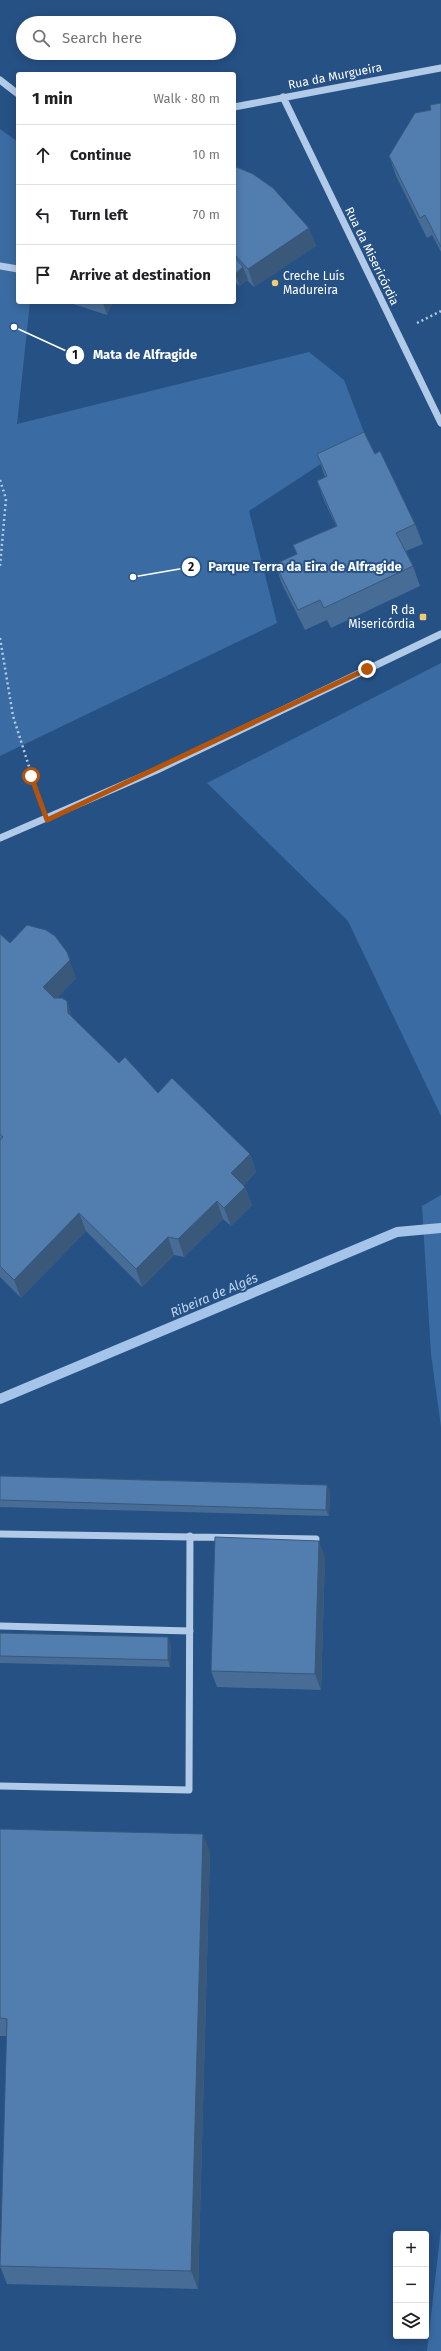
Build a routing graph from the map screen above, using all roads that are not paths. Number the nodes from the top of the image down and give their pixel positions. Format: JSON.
{"nodes":[{"id":1,"x":441,"y":68,"type":"edge"},
{"id":2,"x":0,"y":80,"type":"edge"},
{"id":3,"x":16,"y":92,"type":"edge"},
{"id":4,"x":283,"y":97,"type":"junction"},
{"id":5,"x":236,"y":107,"type":"edge"},
{"id":6,"x":0,"y":266,"type":"edge"},
{"id":7,"x":16,"y":269,"type":"edge"},
{"id":8,"x":441,"y":423,"type":"edge"},
{"id":9,"x":441,"y":634,"type":"edge"},
{"id":10,"x":0,"y":838,"type":"edge"},
{"id":11,"x":0,"y":1534,"type":"edge"},
{"id":12,"x":190,"y":1536,"type":"junction"},
{"id":13,"x":316,"y":1539,"type":"edge"},
{"id":14,"x":0,"y":1626,"type":"edge"},
{"id":15,"x":190,"y":1631,"type":"junction"},
{"id":16,"x":0,"y":1786,"type":"edge"}],
"edges":[{"from":1,"to":4,"type":"street","name":"Rua da Murgueira"},
{"from":2,"to":3,"type":"street"},
{"from":4,"to":5,"type":"street","name":"Rua da Murgueira"},
{"from":4,"to":8,"type":"street","name":"Rua da Misericórdia"},
{"from":6,"to":7,"type":"street"},
{"from":9,"to":10,"type":"street"},
{"from":11,"to":12,"type":"street"},
{"from":12,"to":13,"type":"street"},
{"from":12,"to":15,"type":"street"},
{"from":14,"to":15,"type":"street"},
{"from":15,"to":16,"type":"street"}]}
